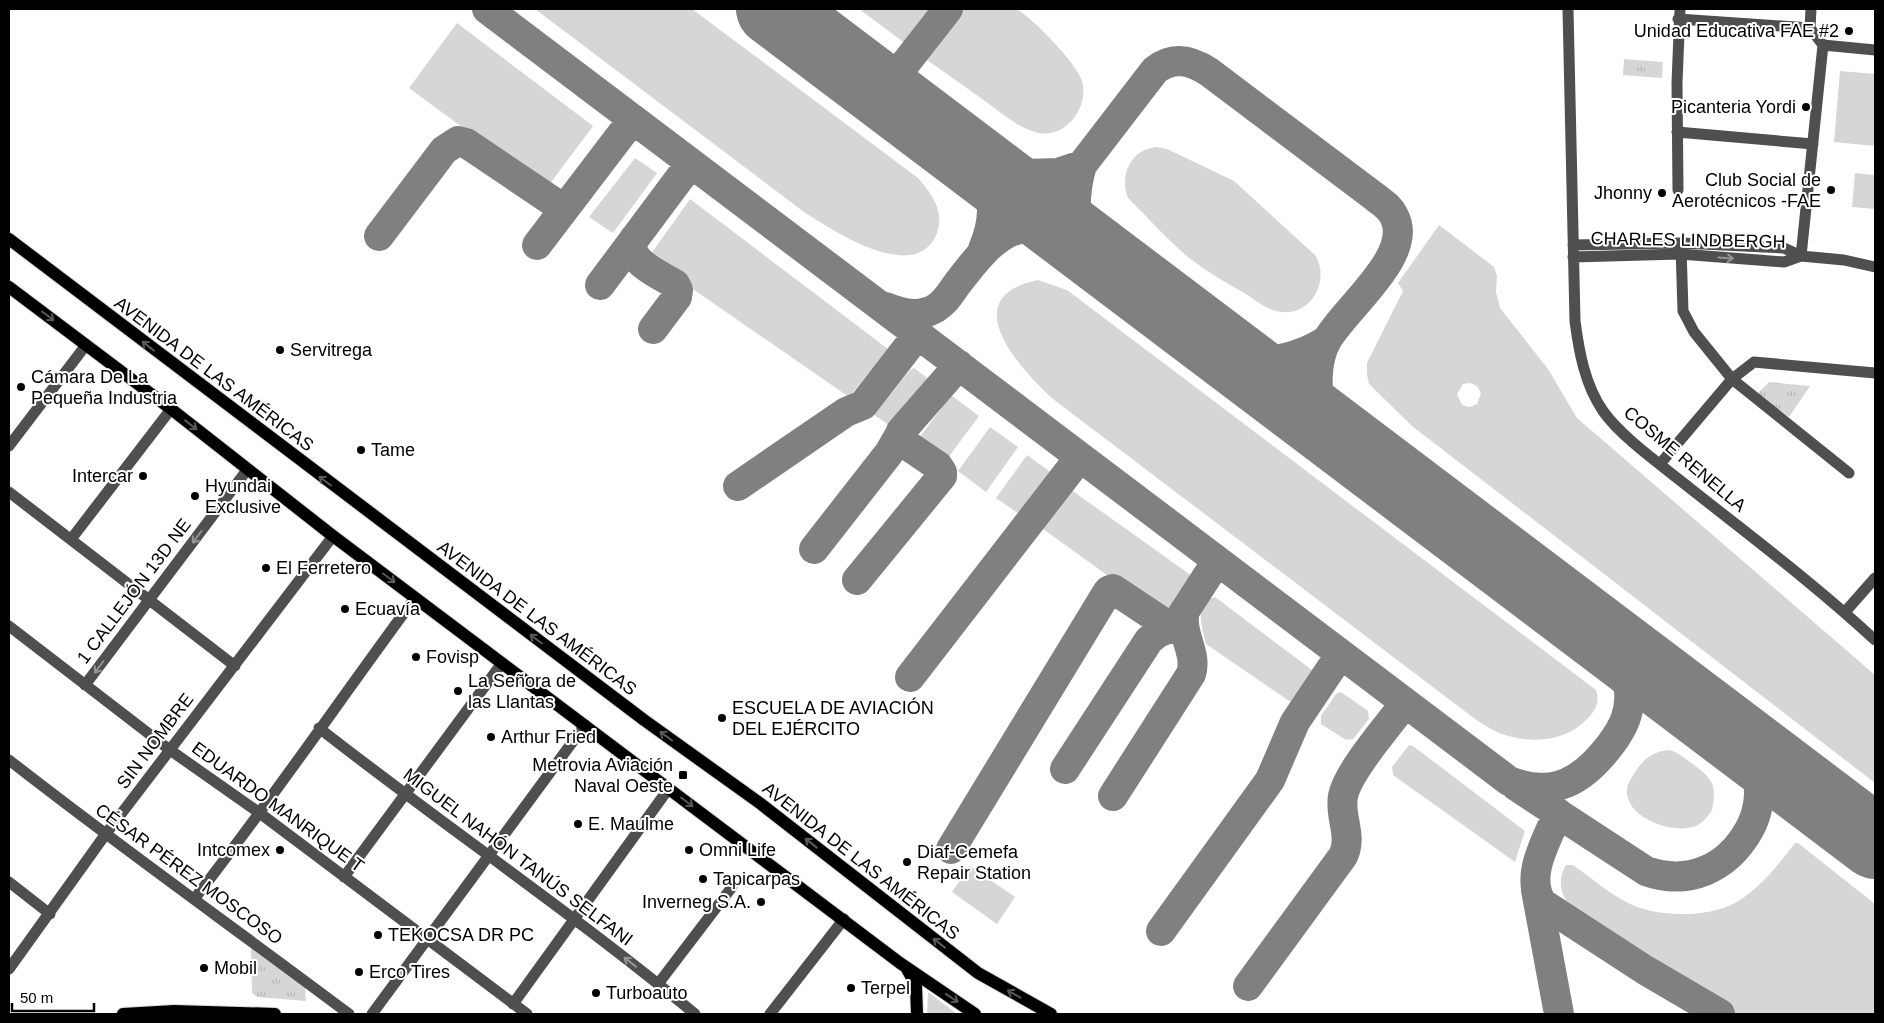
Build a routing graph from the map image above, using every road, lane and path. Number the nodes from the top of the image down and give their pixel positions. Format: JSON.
{"nodes":[{"id":1,"x":1568,"y":9,"type":"edge"},
{"id":2,"x":1811,"y":9,"type":"edge"},
{"id":3,"x":1679,"y":14,"type":"edge"},
{"id":4,"x":1810,"y":28,"type":"junction"},
{"id":5,"x":1822,"y":45,"type":"junction"},
{"id":6,"x":1875,"y":50,"type":"edge"},
{"id":7,"x":1676,"y":132,"type":"junction"},
{"id":8,"x":1812,"y":144,"type":"junction"},
{"id":9,"x":1678,"y":190,"type":"dead end"},
{"id":10,"x":9,"y":239,"type":"edge"},
{"id":11,"x":1681,"y":248,"type":"junction"},
{"id":12,"x":1573,"y":251,"type":"junction"},
{"id":13,"x":1801,"y":256,"type":"junction"},
{"id":14,"x":1875,"y":267,"type":"edge"},
{"id":15,"x":11,"y":290,"type":"edge"},
{"id":16,"x":86,"y":345,"type":"junction"},
{"id":17,"x":1875,"y":373,"type":"edge"},
{"id":18,"x":1732,"y":379,"type":"junction"},
{"id":19,"x":170,"y":409,"type":"junction"},
{"id":20,"x":9,"y":446,"type":"edge"},
{"id":21,"x":1660,"y":464,"type":"junction"},
{"id":22,"x":247,"y":470,"type":"junction"},
{"id":23,"x":1849,"y":473,"type":"dead end"},
{"id":24,"x":9,"y":492,"type":"edge"},
{"id":25,"x":333,"y":536,"type":"junction"},
{"id":26,"x":72,"y":538,"type":"junction"},
{"id":27,"x":1875,"y":578,"type":"edge"},
{"id":28,"x":415,"y":598,"type":"junction"},
{"id":29,"x":149,"y":601,"type":"junction"},
{"id":30,"x":1845,"y":612,"type":"junction"},
{"id":31,"x":9,"y":626,"type":"edge"},
{"id":32,"x":1875,"y":640,"type":"edge"},
{"id":33,"x":502,"y":663,"type":"junction"},
{"id":34,"x":234,"y":666,"type":"junction"},
{"id":35,"x":85,"y":685,"type":"junction"},
{"id":36,"x":585,"y":725,"type":"junction"},
{"id":37,"x":319,"y":728,"type":"junction"},
{"id":38,"x":170,"y":750,"type":"junction"},
{"id":39,"x":9,"y":760,"type":"edge"},
{"id":40,"x":669,"y":788,"type":"junction"},
{"id":41,"x":404,"y":794,"type":"junction"},
{"id":42,"x":261,"y":814,"type":"junction"},
{"id":43,"x":105,"y":835,"type":"junction"},
{"id":44,"x":490,"y":855,"type":"junction"},
{"id":45,"x":344,"y":877,"type":"junction"},
{"id":46,"x":9,"y":882,"type":"edge"},
{"id":47,"x":732,"y":888,"type":"dead end"},
{"id":48,"x":195,"y":898,"type":"junction"},
{"id":49,"x":50,"y":914,"type":"junction"},
{"id":50,"x":844,"y":919,"type":"junction"},
{"id":51,"x":575,"y":920,"type":"junction"},
{"id":52,"x":427,"y":940,"type":"junction"},
{"id":53,"x":900,"y":963,"type":"junction"},
{"id":54,"x":9,"y":969,"type":"edge"},
{"id":55,"x":658,"y":984,"type":"junction"},
{"id":56,"x":513,"y":1004,"type":"junction"},
{"id":57,"x":1042,"y":1011,"type":"edge"},
{"id":58,"x":123,"y":1014,"type":"edge"},
{"id":59,"x":275,"y":1014,"type":"edge"},
{"id":60,"x":349,"y":1014,"type":"edge"},
{"id":61,"x":372,"y":1014,"type":"edge"},
{"id":62,"x":527,"y":1014,"type":"edge"},
{"id":63,"x":695,"y":1014,"type":"edge"},
{"id":64,"x":770,"y":1014,"type":"edge"},
{"id":65,"x":917,"y":1014,"type":"edge"},
{"id":66,"x":975,"y":1014,"type":"edge"},
{"id":67,"x":1051,"y":1014,"type":"edge"}],
"edges":[{"from":1,"to":12,"type":"street","name":"COSME RENELLA"},
{"from":2,"to":4,"type":"street"},
{"from":3,"to":4,"type":"street"},
{"from":3,"to":7,"type":"street"},
{"from":4,"to":5,"type":"street"},
{"from":5,"to":6,"type":"street"},
{"from":5,"to":8,"type":"street"},
{"from":7,"to":8,"type":"street"},
{"from":7,"to":9,"type":"street"},
{"from":8,"to":13,"type":"street"},
{"from":57,"to":10,"type":"main road","name":"AVENIDA DE LAS AMÉRICAS","one_way":true},
{"from":11,"to":12,"type":"street","name":"CHARLES LINDBERGH"},
{"from":11,"to":13,"type":"street","name":"CHARLES LINDBERGH"},
{"from":11,"to":18,"type":"street"},
{"from":12,"to":21,"type":"street","name":"COSME RENELLA"},
{"from":13,"to":14,"type":"street","name":"CHARLES LINDBERGH"},
{"from":15,"to":16,"type":"main road","one_way":true},
{"from":16,"to":19,"type":"main road"},
{"from":16,"to":20,"type":"street"},
{"from":17,"to":18,"type":"street"},
{"from":18,"to":21,"type":"street"},
{"from":18,"to":23,"type":"street"},
{"from":19,"to":22,"type":"main road","one_way":true},
{"from":19,"to":26,"type":"street"},
{"from":21,"to":30,"type":"street","name":"COSME RENELLA"},
{"from":22,"to":25,"type":"main road"},
{"from":22,"to":29,"type":"street","name":"1 CALLEJÓN 13D NE","one_way":true},
{"from":24,"to":26,"type":"street"},
{"from":25,"to":28,"type":"main road","one_way":true},
{"from":25,"to":34,"type":"street","name":"SIN NOMBRE"},
{"from":26,"to":29,"type":"street"},
{"from":27,"to":30,"type":"street"},
{"from":28,"to":33,"type":"main road"},
{"from":28,"to":37,"type":"street"},
{"from":29,"to":34,"type":"street"},
{"from":29,"to":35,"type":"street","name":"1 CALLEJÓN 13D NE","one_way":true},
{"from":30,"to":32,"type":"street","name":"COSME RENELLA"},
{"from":31,"to":35,"type":"street","name":"EDUARDO MANRIQUE T"},
{"from":33,"to":36,"type":"main road"},
{"from":33,"to":41,"type":"street"},
{"from":34,"to":38,"type":"street","name":"SIN NOMBRE"},
{"from":35,"to":38,"type":"street","name":"EDUARDO MANRIQUE T"},
{"from":36,"to":40,"type":"main road"},
{"from":36,"to":44,"type":"street"},
{"from":37,"to":41,"type":"street","name":"MIGUEL NAHÓN TANÚS SELFANI"},
{"from":37,"to":42,"type":"street"},
{"from":38,"to":42,"type":"street","name":"EDUARDO MANRIQUE T"},
{"from":38,"to":43,"type":"street","name":"SIN NOMBRE"},
{"from":39,"to":43,"type":"street","name":"CÉSAR PÉREZ MOSCOSO"},
{"from":40,"to":50,"type":"main road","one_way":true},
{"from":40,"to":51,"type":"street"},
{"from":41,"to":44,"type":"street","name":"MIGUEL NAHÓN TANÚS SELFANI"},
{"from":41,"to":45,"type":"street"},
{"from":42,"to":45,"type":"street","name":"EDUARDO MANRIQUE T"},
{"from":42,"to":48,"type":"street"},
{"from":43,"to":48,"type":"street","name":"CÉSAR PÉREZ MOSCOSO"},
{"from":43,"to":49,"type":"street","name":"SIN NOMBRE"},
{"from":44,"to":51,"type":"street","name":"MIGUEL NAHÓN TANÚS SELFANI"},
{"from":44,"to":52,"type":"street"},
{"from":45,"to":52,"type":"street","name":"EDUARDO MANRIQUE T"},
{"from":46,"to":49,"type":"street"},
{"from":47,"to":55,"type":"street"},
{"from":48,"to":60,"type":"street","name":"CÉSAR PÉREZ MOSCOSO"},
{"from":49,"to":54,"type":"street","name":"SIN NOMBRE"},
{"from":50,"to":53,"type":"main road"},
{"from":50,"to":64,"type":"street"},
{"from":55,"to":51,"type":"street","name":"MIGUEL NAHÓN TANÚS SELFANI","one_way":true},
{"from":51,"to":56,"type":"street"},
{"from":52,"to":56,"type":"street","name":"EDUARDO MANRIQUE T"},
{"from":52,"to":61,"type":"street"},
{"from":53,"to":65,"type":"main road"},
{"from":53,"to":66,"type":"main road","one_way":true},
{"from":55,"to":63,"type":"street","name":"MIGUEL NAHÓN TANÚS SELFANI"},
{"from":56,"to":62,"type":"street","name":"EDUARDO MANRIQUE T"},
{"from":57,"to":67,"type":"main road","name":"AVENIDA DE LAS AMÉRICAS"},
{"from":58,"to":59,"type":"main road"}]}
